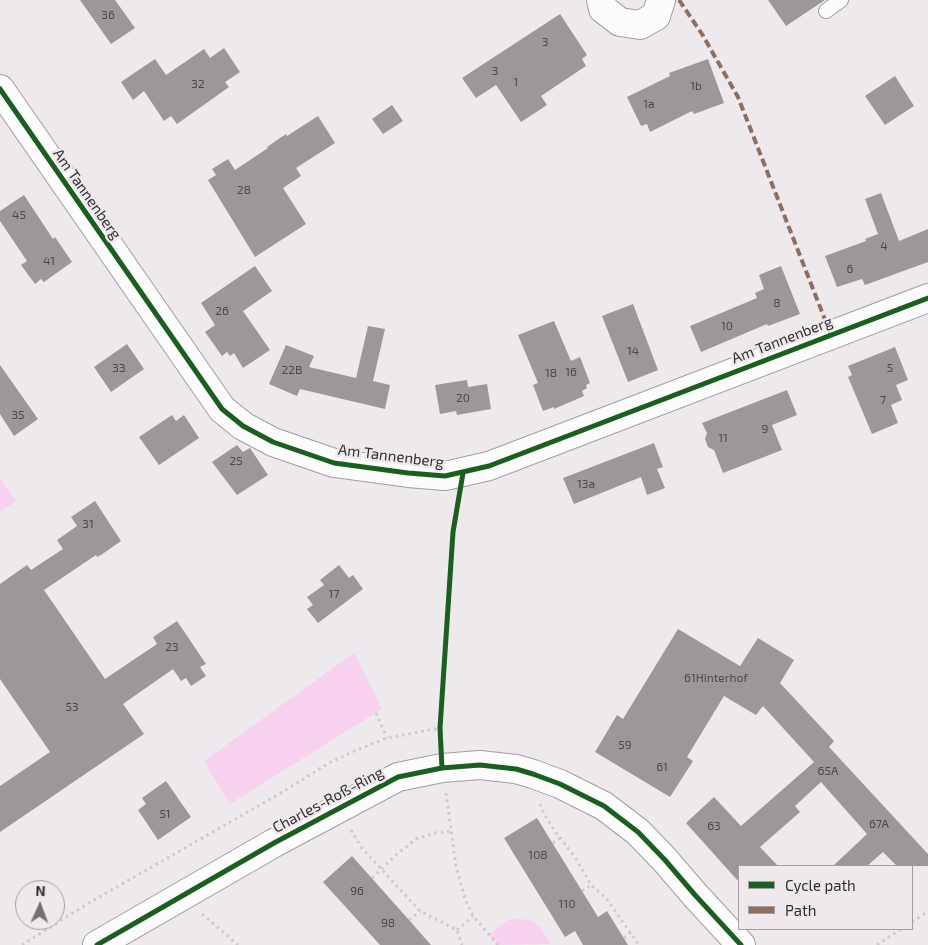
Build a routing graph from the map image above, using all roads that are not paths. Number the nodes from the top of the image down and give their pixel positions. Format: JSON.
{"nodes":[{"id":1,"x":601,"y":0,"type":"edge"},
{"id":2,"x":661,"y":0,"type":"edge"},
{"id":3,"x":841,"y":0,"type":"edge"},
{"id":4,"x":826,"y":10,"type":"dead end"},
{"id":5,"x":0,"y":89,"type":"edge"},
{"id":6,"x":928,"y":298,"type":"edge"},
{"id":7,"x":97,"y":945,"type":"edge"},
{"id":8,"x":741,"y":945,"type":"edge"}],
"edges":[{"from":1,"to":2,"type":"street"},
{"from":3,"to":4,"type":"lane"},
{"from":5,"to":6,"type":"street","name":"Am Tannenberg"},
{"from":7,"to":8,"type":"street","name":"Charles-Roß-Ring"}]}
